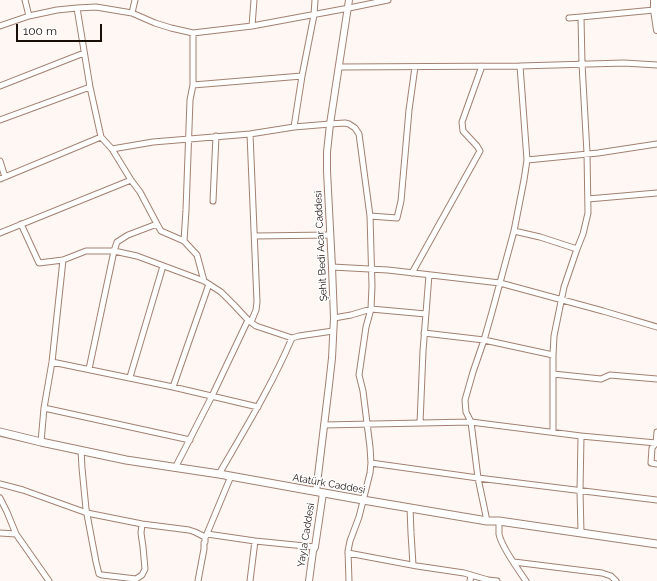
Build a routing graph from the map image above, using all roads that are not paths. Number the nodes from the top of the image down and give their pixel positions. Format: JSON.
{"nodes":[{"id":1,"x":25,"y":0,"type":"edge"},
{"id":2,"x":135,"y":0,"type":"edge"},
{"id":3,"x":254,"y":0,"type":"edge"},
{"id":4,"x":315,"y":0,"type":"edge"},
{"id":5,"x":350,"y":0,"type":"edge"},
{"id":6,"x":388,"y":0,"type":"edge"},
{"id":7,"x":654,"y":0,"type":"edge"},
{"id":8,"x":77,"y":8,"type":"junction"},
{"id":9,"x":349,"y":8,"type":"junction"},
{"id":10,"x":654,"y":10,"type":"junction"},
{"id":11,"x":132,"y":13,"type":"junction"},
{"id":12,"x":314,"y":15,"type":"junction"},
{"id":13,"x":29,"y":16,"type":"junction"},
{"id":14,"x":581,"y":17,"type":"junction"},
{"id":15,"x":569,"y":18,"type":"dead end"},
{"id":16,"x":0,"y":26,"type":"edge"},
{"id":17,"x":252,"y":26,"type":"junction"},
{"id":18,"x":657,"y":30,"type":"edge"},
{"id":19,"x":193,"y":33,"type":"junction"},
{"id":20,"x":84,"y":52,"type":"junction"},
{"id":21,"x":582,"y":64,"type":"junction"},
{"id":22,"x":657,"y":65,"type":"edge"},
{"id":23,"x":482,"y":66,"type":"junction"},
{"id":24,"x":520,"y":66,"type":"junction"},
{"id":25,"x":339,"y":67,"type":"junction"},
{"id":26,"x":415,"y":67,"type":"junction"},
{"id":27,"x":302,"y":76,"type":"junction"},
{"id":28,"x":193,"y":85,"type":"junction"},
{"id":29,"x":0,"y":86,"type":"edge"},
{"id":30,"x":90,"y":87,"type":"junction"},
{"id":31,"x":0,"y":120,"type":"edge"},
{"id":32,"x":330,"y":124,"type":"junction"},
{"id":33,"x":294,"y":127,"type":"junction"},
{"id":34,"x":250,"y":134,"type":"junction"},
{"id":35,"x":101,"y":136,"type":"junction"},
{"id":36,"x":216,"y":136,"type":"junction"},
{"id":37,"x":189,"y":139,"type":"junction"},
{"id":38,"x":657,"y":144,"type":"edge"},
{"id":39,"x":112,"y":149,"type":"junction"},
{"id":40,"x":587,"y":153,"type":"junction"},
{"id":41,"x":527,"y":160,"type":"junction"},
{"id":42,"x":0,"y":162,"type":"edge"},
{"id":43,"x":3,"y":178,"type":"edge"},
{"id":44,"x":131,"y":180,"type":"junction"},
{"id":45,"x":657,"y":193,"type":"edge"},
{"id":46,"x":588,"y":199,"type":"junction"},
{"id":47,"x":213,"y":201,"type":"dead end"},
{"id":48,"x":370,"y":216,"type":"junction"},
{"id":49,"x":21,"y":224,"type":"junction"},
{"id":50,"x":156,"y":224,"type":"junction"},
{"id":51,"x":514,"y":231,"type":"junction"},
{"id":52,"x":0,"y":232,"type":"edge"},
{"id":53,"x":330,"y":234,"type":"junction"},
{"id":54,"x":255,"y":236,"type":"junction"},
{"id":55,"x":184,"y":241,"type":"junction"},
{"id":56,"x":577,"y":249,"type":"junction"},
{"id":57,"x":114,"y":251,"type":"junction"},
{"id":58,"x":63,"y":260,"type":"junction"},
{"id":59,"x":163,"y":266,"type":"junction"},
{"id":60,"x":332,"y":267,"type":"junction"},
{"id":61,"x":371,"y":269,"type":"junction"},
{"id":62,"x":412,"y":273,"type":"junction"},
{"id":63,"x":429,"y":275,"type":"junction"},
{"id":64,"x":206,"y":282,"type":"junction"},
{"id":65,"x":500,"y":283,"type":"junction"},
{"id":66,"x":562,"y":300,"type":"junction"},
{"id":67,"x":371,"y":309,"type":"junction"},
{"id":68,"x":426,"y":314,"type":"junction"},
{"id":69,"x":334,"y":318,"type":"junction"},
{"id":70,"x":249,"y":321,"type":"junction"},
{"id":71,"x":657,"y":327,"type":"edge"},
{"id":72,"x":333,"y":331,"type":"junction"},
{"id":73,"x":424,"y":333,"type":"junction"},
{"id":74,"x":292,"y":338,"type":"junction"},
{"id":75,"x":484,"y":340,"type":"junction"},
{"id":76,"x":553,"y":355,"type":"junction"},
{"id":77,"x":52,"y":362,"type":"junction"},
{"id":78,"x":88,"y":369,"type":"junction"},
{"id":79,"x":553,"y":374,"type":"junction"},
{"id":80,"x":130,"y":377,"type":"junction"},
{"id":81,"x":657,"y":379,"type":"edge"},
{"id":82,"x":173,"y":387,"type":"junction"},
{"id":83,"x":212,"y":396,"type":"junction"},
{"id":84,"x":258,"y":407,"type":"junction"},
{"id":85,"x":44,"y":408,"type":"junction"},
{"id":86,"x":471,"y":422,"type":"junction"},
{"id":87,"x":420,"y":423,"type":"junction"},
{"id":88,"x":367,"y":424,"type":"junction"},
{"id":89,"x":324,"y":425,"type":"junction"},
{"id":90,"x":0,"y":432,"type":"edge"},
{"id":91,"x":553,"y":432,"type":"junction"},
{"id":92,"x":657,"y":432,"type":"edge"},
{"id":93,"x":581,"y":436,"type":"junction"},
{"id":94,"x":190,"y":440,"type":"junction"},
{"id":95,"x":41,"y":442,"type":"junction"},
{"id":96,"x":656,"y":443,"type":"edge"},
{"id":97,"x":81,"y":450,"type":"junction"},
{"id":98,"x":371,"y":463,"type":"junction"},
{"id":99,"x":657,"y":464,"type":"edge"},
{"id":100,"x":175,"y":468,"type":"junction"},
{"id":101,"x":219,"y":474,"type":"junction"},
{"id":102,"x":231,"y":476,"type":"junction"},
{"id":103,"x":478,"y":478,"type":"junction"},
{"id":104,"x":0,"y":484,"type":"edge"},
{"id":105,"x":580,"y":491,"type":"junction"},
{"id":106,"x":320,"y":492,"type":"junction"},
{"id":107,"x":0,"y":498,"type":"edge"},
{"id":108,"x":363,"y":500,"type":"junction"},
{"id":109,"x":657,"y":500,"type":"edge"},
{"id":110,"x":410,"y":508,"type":"junction"},
{"id":111,"x":87,"y":514,"type":"junction"},
{"id":112,"x":487,"y":521,"type":"junction"},
{"id":113,"x":499,"y":521,"type":"junction"},
{"id":114,"x":142,"y":524,"type":"junction"},
{"id":115,"x":0,"y":533,"type":"edge"},
{"id":116,"x":581,"y":533,"type":"junction"},
{"id":117,"x":16,"y":534,"type":"junction"},
{"id":118,"x":206,"y":536,"type":"junction"},
{"id":119,"x":255,"y":541,"type":"junction"},
{"id":120,"x":657,"y":544,"type":"edge"},
{"id":121,"x":315,"y":547,"type":"junction"},
{"id":122,"x":348,"y":553,"type":"junction"},
{"id":123,"x":514,"y":562,"type":"junction"},
{"id":124,"x":413,"y":565,"type":"junction"},
{"id":125,"x":471,"y":575,"type":"junction"},
{"id":126,"x":49,"y":581,"type":"edge"},
{"id":127,"x":198,"y":581,"type":"edge"},
{"id":128,"x":250,"y":581,"type":"edge"},
{"id":129,"x":309,"y":581,"type":"edge"},
{"id":130,"x":349,"y":581,"type":"edge"},
{"id":131,"x":470,"y":581,"type":"edge"},
{"id":132,"x":497,"y":581,"type":"edge"},
{"id":133,"x":526,"y":581,"type":"edge"},
{"id":134,"x":616,"y":581,"type":"edge"}],
"edges":[{"from":1,"to":13,"type":"street"},
{"from":2,"to":11,"type":"street"},
{"from":3,"to":17,"type":"street"},
{"from":4,"to":12,"type":"street"},
{"from":5,"to":9,"type":"street","name":"Şehit Bedi Acar Caddesi"},
{"from":6,"to":9,"type":"street"},
{"from":7,"to":10,"type":"street"},
{"from":8,"to":11,"type":"street"},
{"from":8,"to":13,"type":"street"},
{"from":8,"to":20,"type":"street"},
{"from":9,"to":12,"type":"street"},
{"from":9,"to":25,"type":"street","name":"Şehit Bedi Acar Caddesi"},
{"from":10,"to":14,"type":"street"},
{"from":10,"to":18,"type":"street"},
{"from":11,"to":19,"type":"street"},
{"from":12,"to":17,"type":"street"},
{"from":12,"to":27,"type":"street"},
{"from":13,"to":16,"type":"street"},
{"from":14,"to":15,"type":"street"},
{"from":14,"to":21,"type":"street"},
{"from":17,"to":19,"type":"street"},
{"from":19,"to":28,"type":"street"},
{"from":20,"to":29,"type":"street"},
{"from":20,"to":30,"type":"street"},
{"from":21,"to":22,"type":"street"},
{"from":21,"to":24,"type":"street"},
{"from":21,"to":40,"type":"street"},
{"from":23,"to":24,"type":"street"},
{"from":23,"to":26,"type":"street"},
{"from":23,"to":62,"type":"street"},
{"from":24,"to":41,"type":"street"},
{"from":25,"to":26,"type":"street"},
{"from":25,"to":32,"type":"street","name":"Şehit Bedi Acar Caddesi"},
{"from":26,"to":48,"type":"street"},
{"from":27,"to":28,"type":"street"},
{"from":27,"to":33,"type":"street"},
{"from":28,"to":37,"type":"street"},
{"from":30,"to":31,"type":"street"},
{"from":30,"to":35,"type":"street"},
{"from":32,"to":33,"type":"street"},
{"from":32,"to":48,"type":"street"},
{"from":32,"to":53,"type":"street","name":"Şehit Bedi Acar Caddesi"},
{"from":33,"to":34,"type":"street"},
{"from":34,"to":36,"type":"street"},
{"from":34,"to":54,"type":"street"},
{"from":35,"to":39,"type":"street"},
{"from":35,"to":43,"type":"street"},
{"from":36,"to":37,"type":"street"},
{"from":36,"to":47,"type":"street"},
{"from":37,"to":39,"type":"street"},
{"from":37,"to":55,"type":"street"},
{"from":38,"to":40,"type":"street"},
{"from":39,"to":44,"type":"street"},
{"from":40,"to":41,"type":"street"},
{"from":40,"to":46,"type":"street"},
{"from":41,"to":51,"type":"street"},
{"from":42,"to":43,"type":"street"},
{"from":44,"to":49,"type":"street"},
{"from":44,"to":50,"type":"street"},
{"from":45,"to":46,"type":"street"},
{"from":46,"to":56,"type":"street"},
{"from":48,"to":61,"type":"street"},
{"from":49,"to":52,"type":"street"},
{"from":49,"to":58,"type":"street"},
{"from":50,"to":55,"type":"street"},
{"from":50,"to":57,"type":"street"},
{"from":51,"to":56,"type":"street"},
{"from":51,"to":65,"type":"street"},
{"from":53,"to":54,"type":"street"},
{"from":53,"to":60,"type":"street","name":"Şehit Bedi Acar Caddesi"},
{"from":54,"to":70,"type":"street"},
{"from":55,"to":64,"type":"street"},
{"from":56,"to":66,"type":"street"},
{"from":57,"to":58,"type":"street"},
{"from":57,"to":59,"type":"street"},
{"from":57,"to":78,"type":"street"},
{"from":58,"to":77,"type":"street"},
{"from":59,"to":64,"type":"street"},
{"from":59,"to":80,"type":"street"},
{"from":60,"to":61,"type":"street"},
{"from":60,"to":69,"type":"street","name":"Şehit Bedi Acar Caddesi"},
{"from":61,"to":62,"type":"street"},
{"from":61,"to":67,"type":"street"},
{"from":62,"to":63,"type":"street"},
{"from":63,"to":65,"type":"street"},
{"from":63,"to":68,"type":"street"},
{"from":64,"to":70,"type":"street"},
{"from":64,"to":82,"type":"street"},
{"from":65,"to":66,"type":"street"},
{"from":65,"to":75,"type":"street"},
{"from":66,"to":71,"type":"street"},
{"from":66,"to":76,"type":"street"},
{"from":67,"to":68,"type":"street"},
{"from":67,"to":69,"type":"street"},
{"from":67,"to":88,"type":"street"},
{"from":68,"to":73,"type":"street"},
{"from":69,"to":72,"type":"street","name":"Şehit Bedi Acar Caddesi"},
{"from":70,"to":74,"type":"street"},
{"from":70,"to":83,"type":"street"},
{"from":72,"to":74,"type":"street"},
{"from":72,"to":89,"type":"street","name":"Şehit Bedi Acar Caddesi"},
{"from":73,"to":75,"type":"street"},
{"from":73,"to":87,"type":"street"},
{"from":74,"to":84,"type":"street"},
{"from":75,"to":76,"type":"street"},
{"from":75,"to":86,"type":"street"},
{"from":76,"to":79,"type":"street"},
{"from":77,"to":78,"type":"street"},
{"from":77,"to":85,"type":"street"},
{"from":78,"to":80,"type":"street"},
{"from":79,"to":81,"type":"street"},
{"from":79,"to":91,"type":"street"},
{"from":80,"to":82,"type":"street"},
{"from":82,"to":83,"type":"street"},
{"from":83,"to":84,"type":"street"},
{"from":83,"to":94,"type":"street"},
{"from":84,"to":101,"type":"street"},
{"from":85,"to":94,"type":"street"},
{"from":85,"to":95,"type":"street"},
{"from":86,"to":87,"type":"street"},
{"from":86,"to":91,"type":"street"},
{"from":86,"to":103,"type":"street"},
{"from":87,"to":88,"type":"street"},
{"from":88,"to":89,"type":"street"},
{"from":88,"to":98,"type":"street"},
{"from":89,"to":106,"type":"street","name":"Şehit Bedi Acar Caddesi"},
{"from":90,"to":95,"type":"main road","name":"Atatürk Caddesi"},
{"from":91,"to":93,"type":"street"},
{"from":92,"to":96,"type":"street"},
{"from":93,"to":96,"type":"street"},
{"from":93,"to":105,"type":"street"},
{"from":94,"to":100,"type":"street"},
{"from":95,"to":97,"type":"main road","name":"Atatürk Caddesi"},
{"from":96,"to":99,"type":"street"},
{"from":97,"to":100,"type":"main road","name":"Atatürk Caddesi"},
{"from":97,"to":111,"type":"street"},
{"from":98,"to":103,"type":"street"},
{"from":98,"to":108,"type":"street"},
{"from":100,"to":101,"type":"main road","name":"Atatürk Caddesi"},
{"from":101,"to":102,"type":"main road","name":"Atatürk Caddesi"},
{"from":102,"to":106,"type":"main road","name":"Atatürk Caddesi"},
{"from":102,"to":118,"type":"street"},
{"from":103,"to":105,"type":"street"},
{"from":103,"to":112,"type":"street"},
{"from":104,"to":111,"type":"street"},
{"from":105,"to":109,"type":"street"},
{"from":105,"to":116,"type":"street"},
{"from":106,"to":108,"type":"main road","name":"Atatürk Caddesi"},
{"from":106,"to":121,"type":"street","name":"Yayla Caddesi"},
{"from":107,"to":117,"type":"street"},
{"from":108,"to":110,"type":"main road","name":"Atatürk Caddesi"},
{"from":108,"to":122,"type":"street"},
{"from":110,"to":112,"type":"main road","name":"Atatürk Caddesi"},
{"from":110,"to":124,"type":"street"},
{"from":111,"to":114,"type":"street"},
{"from":111,"to":114,"type":"street"},
{"from":112,"to":113,"type":"main road","name":"Atatürk Caddesi"},
{"from":113,"to":116,"type":"main road","name":"Atatürk Caddesi"},
{"from":113,"to":123,"type":"street"},
{"from":114,"to":118,"type":"street"},
{"from":115,"to":117,"type":"street"},
{"from":116,"to":120,"type":"main road","name":"Atatürk Caddesi"},
{"from":117,"to":126,"type":"street"},
{"from":118,"to":119,"type":"street"},
{"from":118,"to":127,"type":"street"},
{"from":119,"to":121,"type":"street"},
{"from":119,"to":128,"type":"street"},
{"from":121,"to":129,"type":"street","name":"Yayla Caddesi"},
{"from":122,"to":124,"type":"street"},
{"from":122,"to":130,"type":"street"},
{"from":123,"to":133,"type":"street"},
{"from":123,"to":134,"type":"street"},
{"from":124,"to":125,"type":"street"},
{"from":125,"to":131,"type":"street"},
{"from":125,"to":132,"type":"street"}]}
